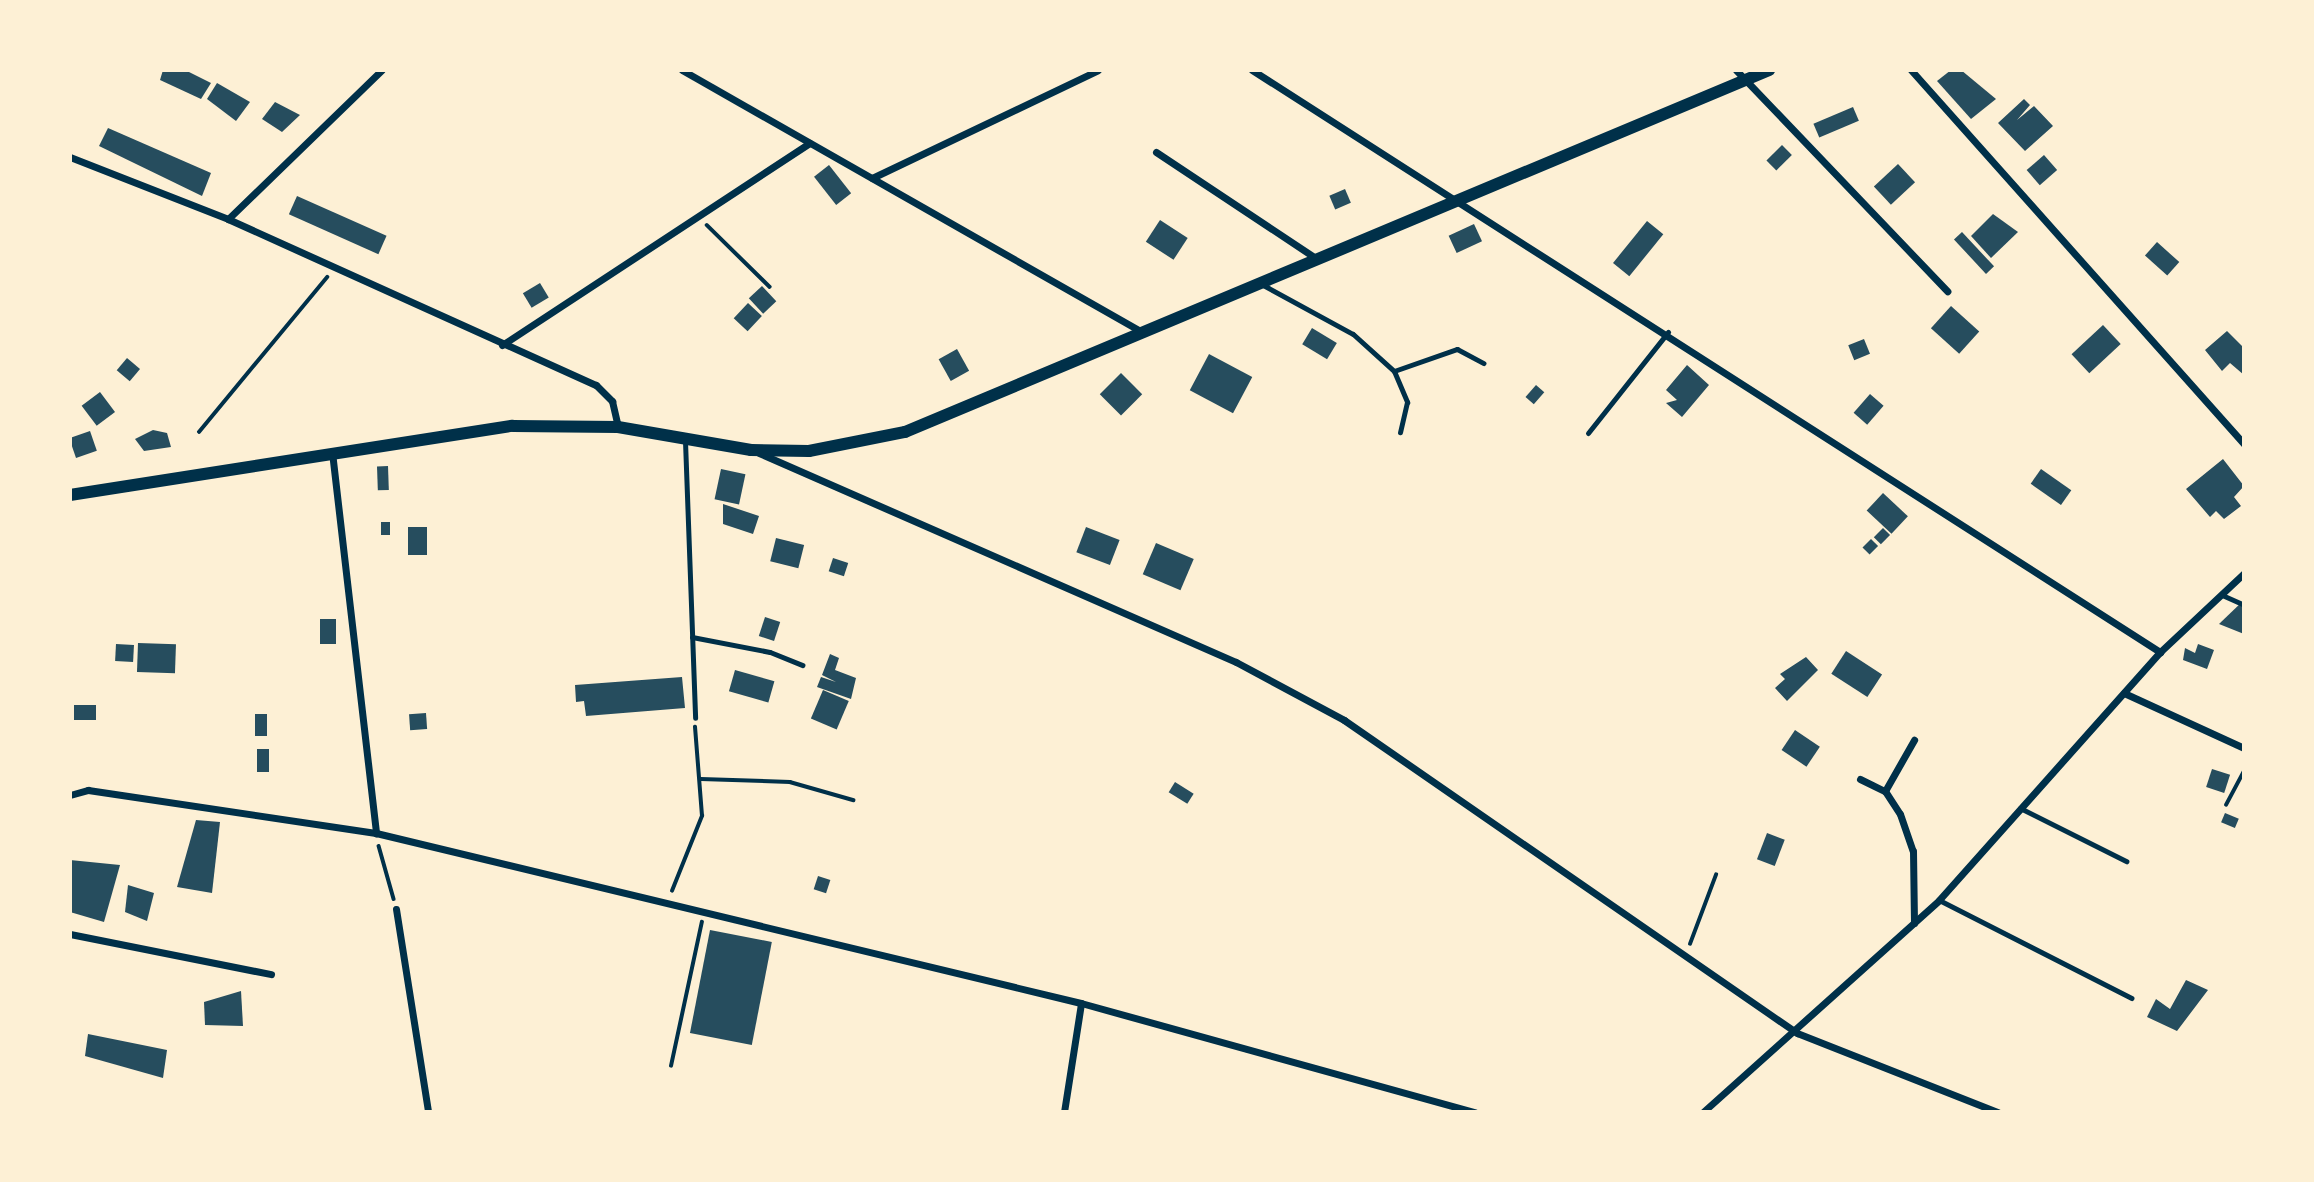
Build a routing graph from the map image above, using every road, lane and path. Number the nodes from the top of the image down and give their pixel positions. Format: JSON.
{"nodes":[{"id":1,"x":382,"y":70,"type":"edge"},
{"id":2,"x":682,"y":70,"type":"edge"},
{"id":3,"x":1098,"y":70,"type":"edge"},
{"id":4,"x":1252,"y":70,"type":"edge"},
{"id":5,"x":1769,"y":70,"type":"edge"},
{"id":6,"x":1911,"y":70,"type":"edge"},
{"id":7,"x":1741,"y":75,"type":"edge"},
{"id":8,"x":810,"y":143,"type":"junction"},
{"id":9,"x":1156,"y":152,"type":"dead end"},
{"id":10,"x":70,"y":157,"type":"edge"},
{"id":11,"x":872,"y":178,"type":"junction"},
{"id":12,"x":1458,"y":202,"type":"junction"},
{"id":13,"x":697,"y":217,"type":"junction"},
{"id":14,"x":228,"y":219,"type":"junction"},
{"id":15,"x":1317,"y":260,"type":"junction"},
{"id":16,"x":335,"y":267,"type":"junction"},
{"id":17,"x":1260,"y":284,"type":"junction"},
{"id":18,"x":771,"y":287,"type":"dead end"},
{"id":19,"x":1947,"y":291,"type":"dead end"},
{"id":20,"x":1142,"y":332,"type":"junction"},
{"id":21,"x":1668,"y":332,"type":"junction"},
{"id":22,"x":502,"y":345,"type":"junction"},
{"id":23,"x":1483,"y":363,"type":"dead end"},
{"id":24,"x":1394,"y":371,"type":"junction"},
{"id":25,"x":618,"y":427,"type":"junction"},
{"id":26,"x":199,"y":432,"type":"dead end"},
{"id":27,"x":1400,"y":432,"type":"dead end"},
{"id":28,"x":1588,"y":433,"type":"dead end"},
{"id":29,"x":685,"y":441,"type":"junction"},
{"id":30,"x":2244,"y":444,"type":"edge"},
{"id":31,"x":751,"y":450,"type":"junction"},
{"id":32,"x":332,"y":452,"type":"junction"},
{"id":33,"x":70,"y":495,"type":"edge"},
{"id":34,"x":2244,"y":573,"type":"edge"},
{"id":35,"x":2222,"y":595,"type":"junction"},
{"id":36,"x":2244,"y":605,"type":"edge"},
{"id":37,"x":692,"y":637,"type":"junction"},
{"id":38,"x":2160,"y":652,"type":"junction"},
{"id":39,"x":803,"y":665,"type":"dead end"},
{"id":40,"x":2124,"y":693,"type":"junction"},
{"id":41,"x":695,"y":718,"type":"joint"},
{"id":42,"x":1914,"y":740,"type":"dead end"},
{"id":43,"x":2244,"y":748,"type":"edge"},
{"id":44,"x":2244,"y":771,"type":"edge"},
{"id":45,"x":701,"y":779,"type":"junction"},
{"id":46,"x":1860,"y":779,"type":"dead end"},
{"id":47,"x":1885,"y":791,"type":"junction"},
{"id":48,"x":70,"y":795,"type":"edge"},
{"id":49,"x":853,"y":800,"type":"dead end"},
{"id":50,"x":2226,"y":804,"type":"dead end"},
{"id":51,"x":2020,"y":808,"type":"junction"},
{"id":52,"x":376,"y":834,"type":"junction"},
{"id":53,"x":2126,"y":861,"type":"dead end"},
{"id":54,"x":1716,"y":875,"type":"dead end"},
{"id":55,"x":668,"y":900,"type":"junction"},
{"id":56,"x":1939,"y":900,"type":"junction"},
{"id":57,"x":396,"y":909,"type":"joint"},
{"id":58,"x":704,"y":910,"type":"junction"},
{"id":59,"x":1914,"y":923,"type":"junction"},
{"id":60,"x":70,"y":934,"type":"edge"},
{"id":61,"x":1687,"y":957,"type":"junction"},
{"id":62,"x":271,"y":974,"type":"dead end"},
{"id":63,"x":2131,"y":998,"type":"dead end"},
{"id":64,"x":1081,"y":1003,"type":"junction"},
{"id":65,"x":1797,"y":1033,"type":"junction"},
{"id":66,"x":671,"y":1066,"type":"dead end"},
{"id":67,"x":428,"y":1112,"type":"edge"},
{"id":68,"x":1064,"y":1112,"type":"edge"},
{"id":69,"x":1475,"y":1112,"type":"edge"},
{"id":70,"x":1703,"y":1112,"type":"edge"},
{"id":71,"x":1998,"y":1112,"type":"edge"}],
"edges":[{"from":1,"to":14,"type":"street"},
{"from":2,"to":8,"type":"street"},
{"from":3,"to":11,"type":"street"},
{"from":4,"to":12,"type":"street"},
{"from":5,"to":7,"type":"street"},
{"from":6,"to":30,"type":"street"},
{"from":7,"to":12,"type":"street"},
{"from":7,"to":19,"type":"street"},
{"from":8,"to":11,"type":"street"},
{"from":8,"to":13,"type":"street"},
{"from":9,"to":15,"type":"street"},
{"from":10,"to":14,"type":"street"},
{"from":11,"to":20,"type":"street"},
{"from":12,"to":15,"type":"street"},
{"from":12,"to":21,"type":"street"},
{"from":13,"to":18,"type":"path"},
{"from":13,"to":22,"type":"street"},
{"from":14,"to":16,"type":"street"},
{"from":15,"to":17,"type":"street"},
{"from":16,"to":22,"type":"street"},
{"from":16,"to":26,"type":"path"},
{"from":17,"to":20,"type":"street"},
{"from":17,"to":24,"type":"lane"},
{"from":20,"to":31,"type":"street"},
{"from":21,"to":28,"type":"lane"},
{"from":21,"to":38,"type":"street"},
{"from":22,"to":25,"type":"street"},
{"from":23,"to":24,"type":"lane"},
{"from":24,"to":27,"type":"lane"},
{"from":25,"to":29,"type":"street"},
{"from":25,"to":32,"type":"street"},
{"from":29,"to":31,"type":"street"},
{"from":29,"to":37,"type":"lane"},
{"from":31,"to":61,"type":"street"},
{"from":32,"to":33,"type":"street"},
{"from":32,"to":52,"type":"street"},
{"from":34,"to":35,"type":"street"},
{"from":35,"to":36,"type":"lane"},
{"from":35,"to":38,"type":"street"},
{"from":37,"to":39,"type":"lane"},
{"from":37,"to":41,"type":"lane"},
{"from":38,"to":40,"type":"street"},
{"from":40,"to":43,"type":"street"},
{"from":40,"to":51,"type":"street"},
{"from":41,"to":45,"type":"path"},
{"from":42,"to":47,"type":"street"},
{"from":44,"to":50,"type":"path"},
{"from":45,"to":49,"type":"path"},
{"from":45,"to":55,"type":"path"},
{"from":46,"to":47,"type":"street"},
{"from":47,"to":59,"type":"street"},
{"from":48,"to":52,"type":"street"},
{"from":51,"to":53,"type":"lane"},
{"from":51,"to":56,"type":"street"},
{"from":52,"to":55,"type":"street"},
{"from":52,"to":57,"type":"path"},
{"from":54,"to":61,"type":"path"},
{"from":55,"to":58,"type":"street"},
{"from":56,"to":59,"type":"street"},
{"from":56,"to":63,"type":"lane"},
{"from":57,"to":67,"type":"street"},
{"from":58,"to":64,"type":"street"},
{"from":58,"to":66,"type":"path"},
{"from":59,"to":65,"type":"street"},
{"from":60,"to":62,"type":"street"},
{"from":61,"to":65,"type":"street"},
{"from":64,"to":68,"type":"street"},
{"from":64,"to":69,"type":"street"},
{"from":65,"to":70,"type":"street"},
{"from":65,"to":71,"type":"street"}]}
